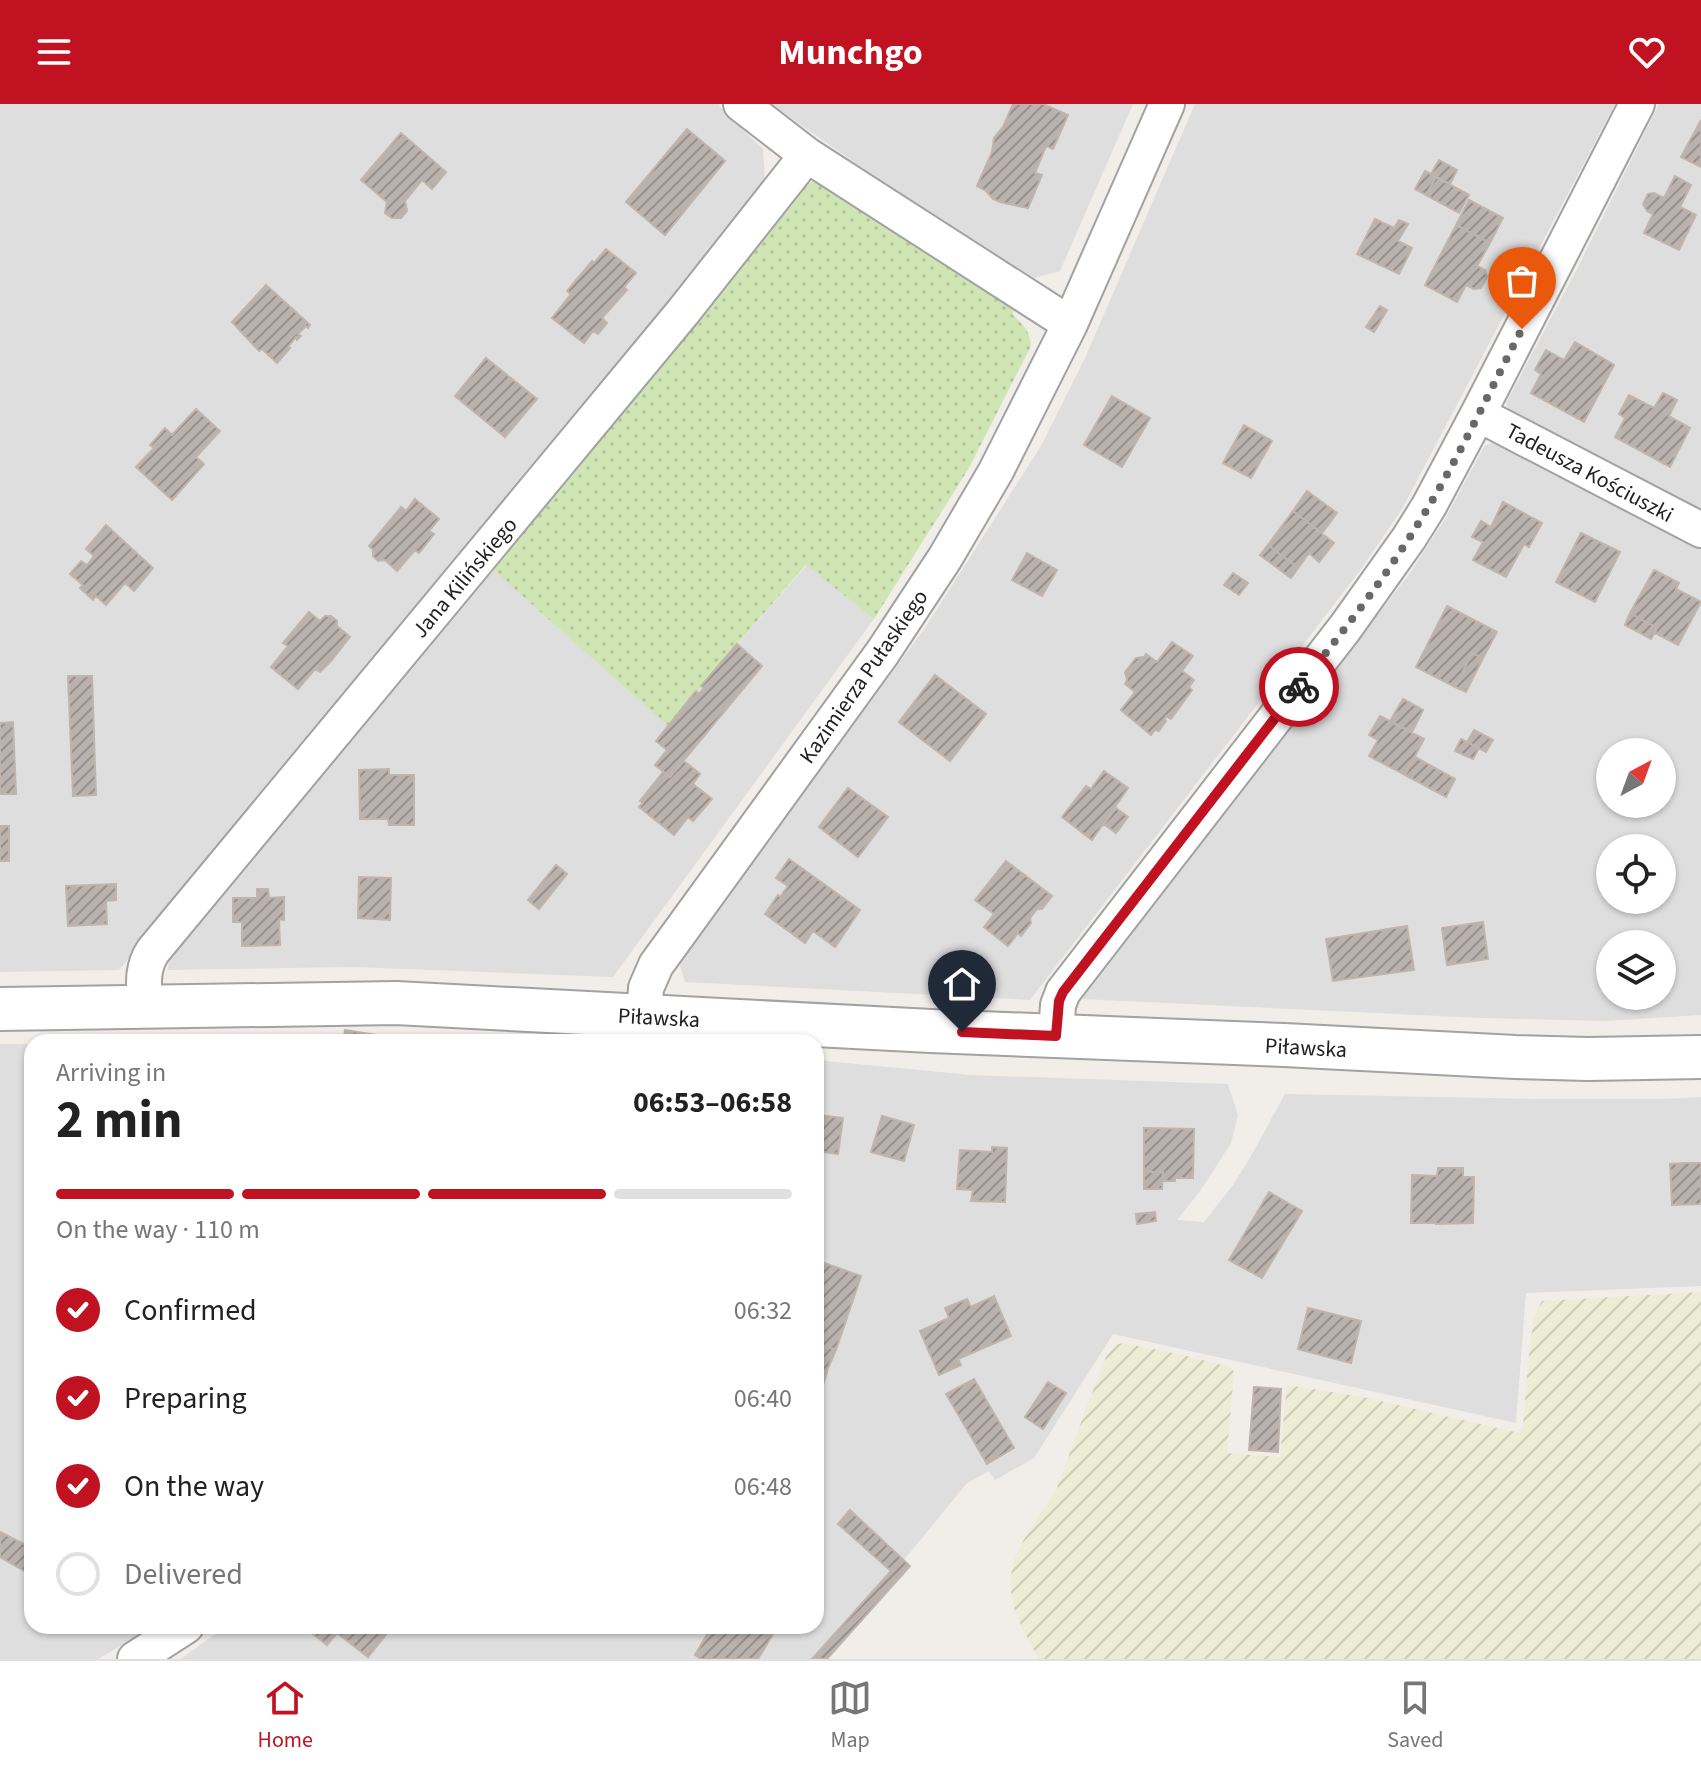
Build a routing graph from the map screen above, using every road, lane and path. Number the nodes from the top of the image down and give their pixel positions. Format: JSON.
{"nodes":[{"id":1,"x":741,"y":104,"type":"edge"},
{"id":2,"x":1167,"y":104,"type":"edge"},
{"id":3,"x":1637,"y":104,"type":"edge"},
{"id":4,"x":807,"y":155,"type":"junction"},
{"id":5,"x":1070,"y":324,"type":"junction"},
{"id":6,"x":1478,"y":414,"type":"junction"},
{"id":7,"x":1701,"y":530,"type":"edge"},
{"id":8,"x":145,"y":1007,"type":"junction"},
{"id":9,"x":0,"y":1009,"type":"edge"},
{"id":10,"x":644,"y":1017,"type":"junction"},
{"id":11,"x":596,"y":1028,"type":"edge"},
{"id":12,"x":1056,"y":1036,"type":"junction"},
{"id":13,"x":1701,"y":1057,"type":"edge"},
{"id":14,"x":174,"y":1634,"type":"edge"},
{"id":15,"x":135,"y":1659,"type":"edge"}],
"edges":[{"from":1,"to":4,"type":"street"},
{"from":2,"to":5,"type":"street","name":"Kazimierza Pułaskiego"},
{"from":3,"to":6,"type":"street","name":"Tadeusza Kościuszki"},
{"from":4,"to":5,"type":"street"},
{"from":4,"to":8,"type":"street","name":"Jana Kilińskiego"},
{"from":5,"to":10,"type":"street","name":"Kazimierza Pułaskiego"},
{"from":6,"to":7,"type":"street","name":"Tadeusza Kościuszki"},
{"from":6,"to":12,"type":"street","name":"Tadeusza Kościuszki"},
{"from":8,"to":9,"type":"street","name":"Piławska"},
{"from":8,"to":11,"type":"street","name":"Piławska"},
{"from":10,"to":11,"type":"street","name":"Piławska"},
{"from":10,"to":12,"type":"street","name":"Piławska"},
{"from":12,"to":13,"type":"street","name":"Piławska"},
{"from":14,"to":15,"type":"street"}]}
